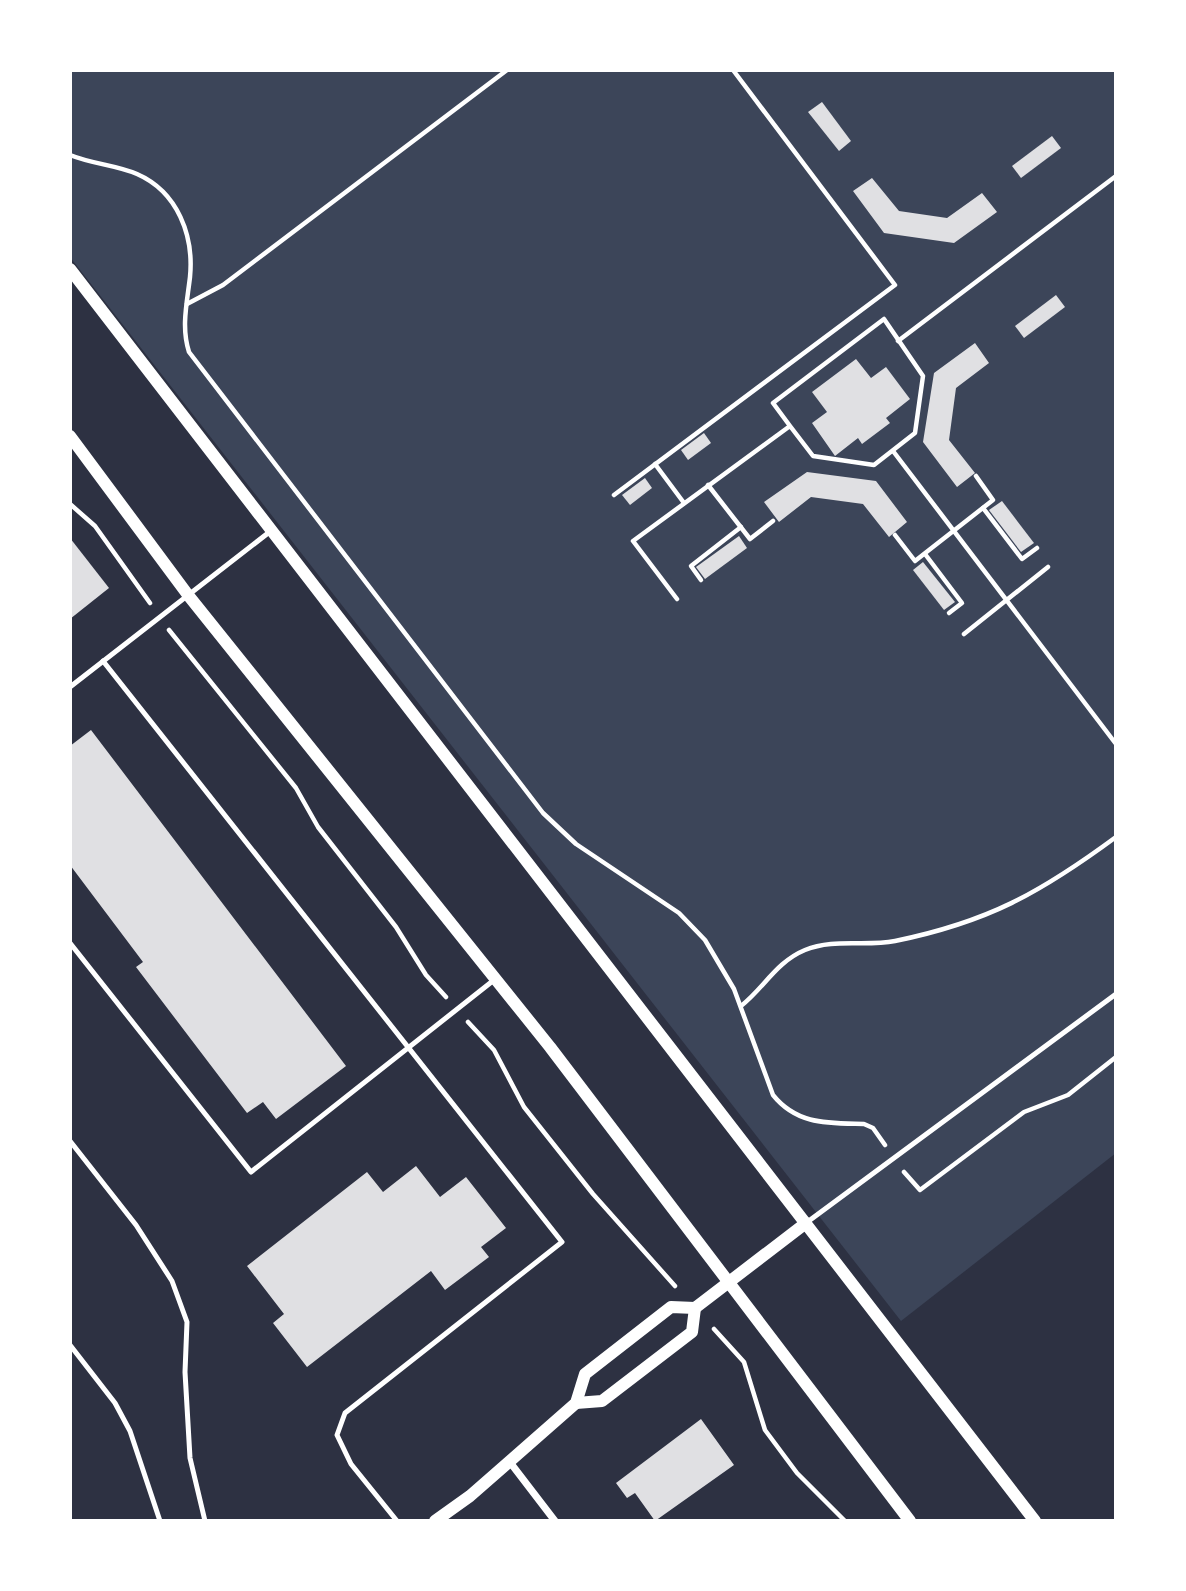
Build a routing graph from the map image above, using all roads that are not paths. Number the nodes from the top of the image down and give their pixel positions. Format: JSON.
{"nodes":[{"id":1,"x":70,"y":269,"type":"edge"},
{"id":2,"x":70,"y":436,"type":"edge"},
{"id":3,"x":272,"y":530,"type":"junction"},
{"id":4,"x":188,"y":595,"type":"junction"},
{"id":5,"x":103,"y":660,"type":"junction"},
{"id":6,"x":70,"y":687,"type":"edge"},
{"id":7,"x":70,"y":943,"type":"edge"},
{"id":8,"x":494,"y":980,"type":"junction"},
{"id":9,"x":1116,"y":994,"type":"edge"},
{"id":10,"x":406,"y":1046,"type":"junction"},
{"id":11,"x":70,"y":1141,"type":"edge"},
{"id":12,"x":806,"y":1223,"type":"junction"},
{"id":13,"x":728,"y":1283,"type":"junction"},
{"id":14,"x":695,"y":1308,"type":"junction"},
{"id":15,"x":70,"y":1345,"type":"edge"},
{"id":16,"x":576,"y":1402,"type":"junction"},
{"id":17,"x":509,"y":1461,"type":"junction"},
{"id":18,"x":160,"y":1521,"type":"edge"},
{"id":19,"x":205,"y":1521,"type":"edge"},
{"id":20,"x":397,"y":1521,"type":"edge"},
{"id":21,"x":435,"y":1521,"type":"edge"},
{"id":22,"x":555,"y":1521,"type":"edge"},
{"id":23,"x":910,"y":1521,"type":"edge"},
{"id":24,"x":1035,"y":1521,"type":"edge"}],
"edges":[{"from":1,"to":3,"type":"street"},
{"from":2,"to":4,"type":"street"},
{"from":3,"to":4,"type":"lane"},
{"from":3,"to":12,"type":"street"},
{"from":4,"to":5,"type":"lane"},
{"from":4,"to":8,"type":"street"},
{"from":5,"to":6,"type":"lane"},
{"from":5,"to":10,"type":"lane"},
{"from":7,"to":10,"type":"lane"},
{"from":8,"to":10,"type":"lane"},
{"from":8,"to":13,"type":"street"},
{"from":9,"to":12,"type":"lane"},
{"from":10,"to":20,"type":"lane"},
{"from":11,"to":19,"type":"lane"},
{"from":12,"to":13,"type":"street"},
{"from":12,"to":24,"type":"street"},
{"from":13,"to":14,"type":"street"},
{"from":13,"to":23,"type":"street"},
{"from":14,"to":16,"type":"street"},
{"from":14,"to":16,"type":"street"},
{"from":15,"to":18,"type":"lane"},
{"from":16,"to":17,"type":"street"},
{"from":17,"to":21,"type":"street"},
{"from":17,"to":22,"type":"street"}]}
